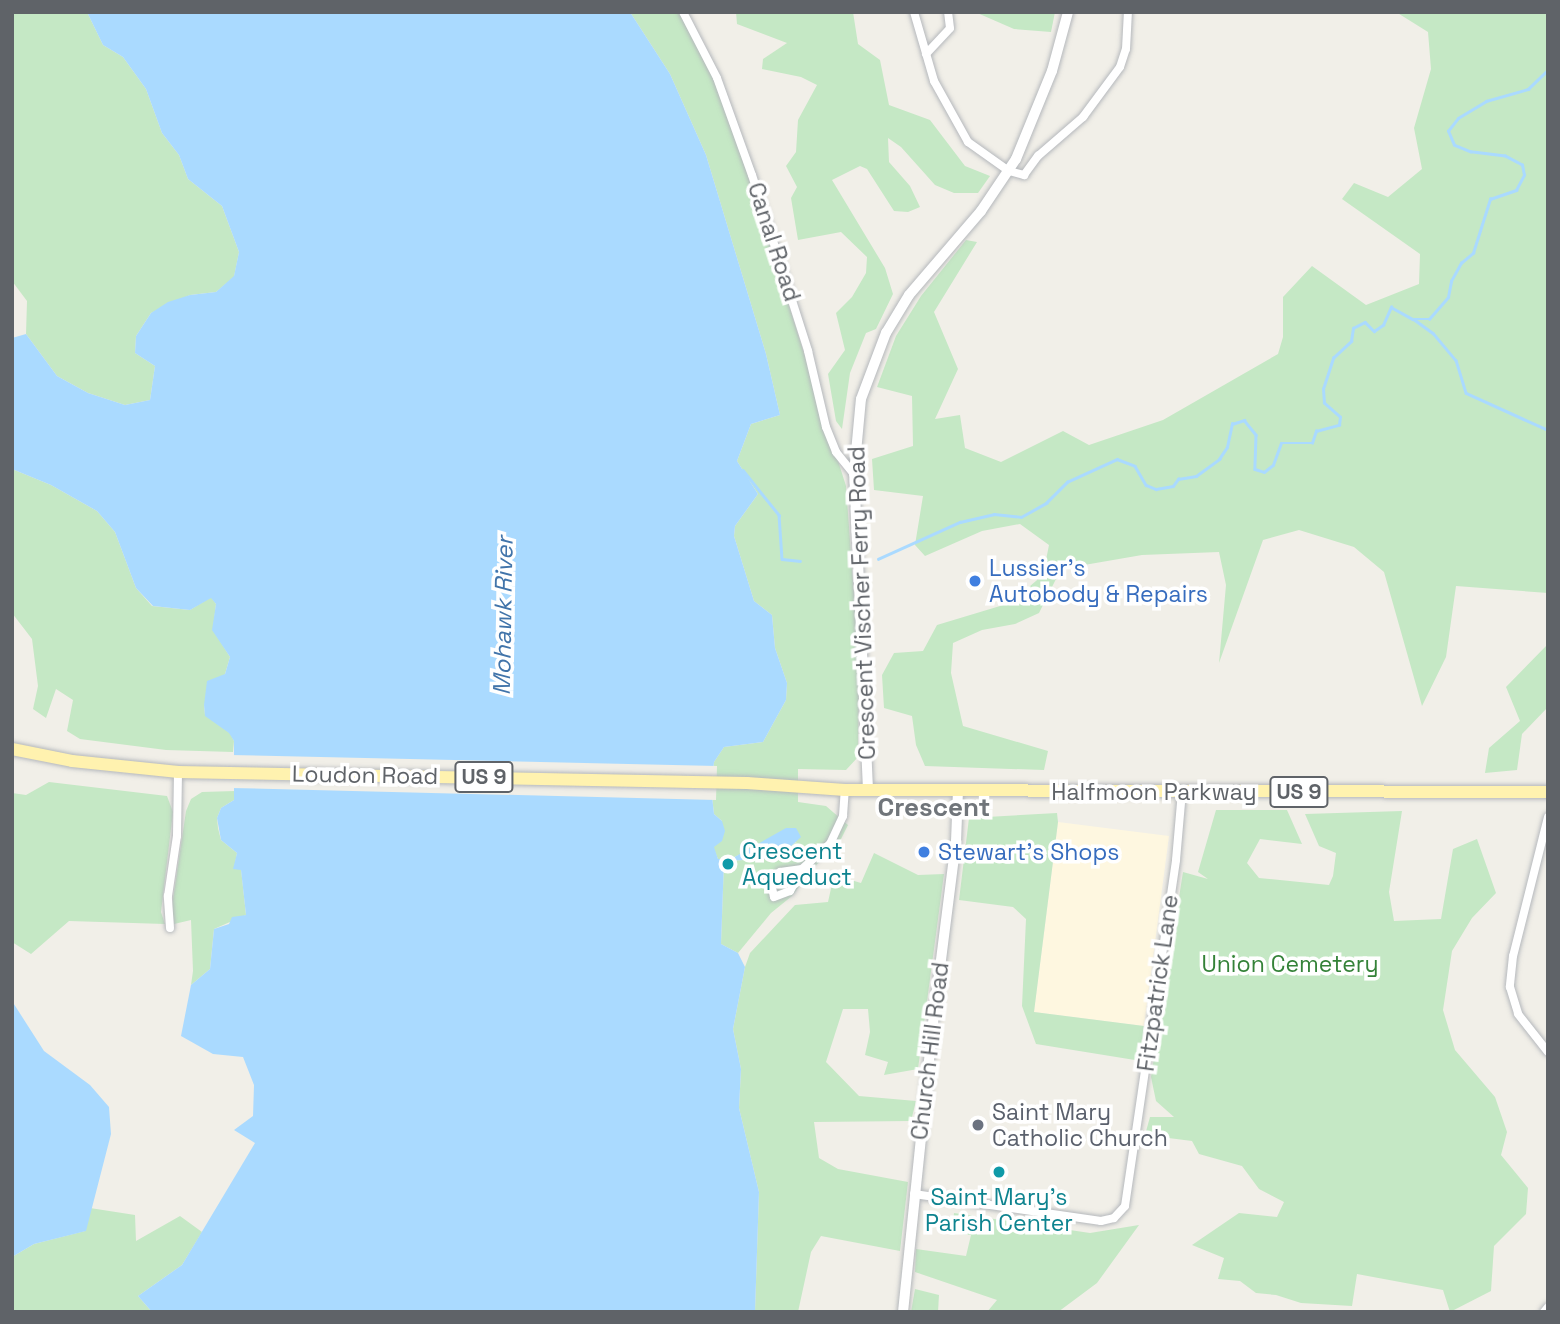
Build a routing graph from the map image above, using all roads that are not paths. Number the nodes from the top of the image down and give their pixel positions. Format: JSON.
{"nodes":[{"id":1,"x":683,"y":12,"type":"edge"},
{"id":2,"x":914,"y":12,"type":"edge"},
{"id":3,"x":948,"y":12,"type":"edge"},
{"id":4,"x":1068,"y":12,"type":"edge"},
{"id":5,"x":1128,"y":12,"type":"edge"},
{"id":6,"x":926,"y":54,"type":"junction"},
{"id":7,"x":1009,"y":171,"type":"junction"},
{"id":8,"x":854,"y":474,"type":"junction"},
{"id":9,"x":12,"y":749,"type":"edge"},
{"id":10,"x":178,"y":772,"type":"junction"},
{"id":11,"x":845,"y":790,"type":"junction"},
{"id":12,"x":868,"y":790,"type":"junction"},
{"id":13,"x":958,"y":791,"type":"junction"},
{"id":14,"x":1182,"y":792,"type":"junction"},
{"id":15,"x":1548,"y":792,"type":"edge"},
{"id":16,"x":1548,"y":817,"type":"edge"},
{"id":17,"x":802,"y":869,"type":"dead end"},
{"id":18,"x":170,"y":928,"type":"dead end"},
{"id":19,"x":1548,"y":1052,"type":"edge"},
{"id":20,"x":914,"y":1194,"type":"junction"},
{"id":21,"x":1548,"y":1307,"type":"edge"},
{"id":22,"x":904,"y":1312,"type":"edge"},
{"id":23,"x":1544,"y":1312,"type":"edge"}],
"edges":[{"from":1,"to":8,"type":"street","name":"Canal Road"},
{"from":2,"to":6,"type":"street"},
{"from":3,"to":6,"type":"street"},
{"from":4,"to":7,"type":"main road","name":"Crescent Vischer Ferry Road"},
{"from":5,"to":7,"type":"street"},
{"from":6,"to":7,"type":"street"},
{"from":7,"to":8,"type":"main road","name":"Crescent Vischer Ferry Road"},
{"from":8,"to":12,"type":"main road","name":"Crescent Vischer Ferry Road"},
{"from":9,"to":10,"type":"main road","name":"Loudon Road","number":"US 9"},
{"from":10,"to":11,"type":"main road","name":"Loudon Road","number":"US 9"},
{"from":10,"to":18,"type":"street"},
{"from":11,"to":12,"type":"main road","name":"Halfmoon Parkway","number":"US 9"},
{"from":11,"to":17,"type":"street"},
{"from":12,"to":13,"type":"main road","name":"Halfmoon Parkway","number":"US 9"},
{"from":13,"to":14,"type":"main road","name":"Halfmoon Parkway","number":"US 9"},
{"from":13,"to":20,"type":"main road","name":"Church Hill Road"},
{"from":14,"to":15,"type":"main road","name":"Halfmoon Parkway","number":"US 9"},
{"from":14,"to":20,"type":"street","name":"Fitzpatrick Lane"},
{"from":16,"to":19,"type":"street"},
{"from":20,"to":22,"type":"main road","name":"Church Hill Road"},
{"from":21,"to":23,"type":"street"}]}
